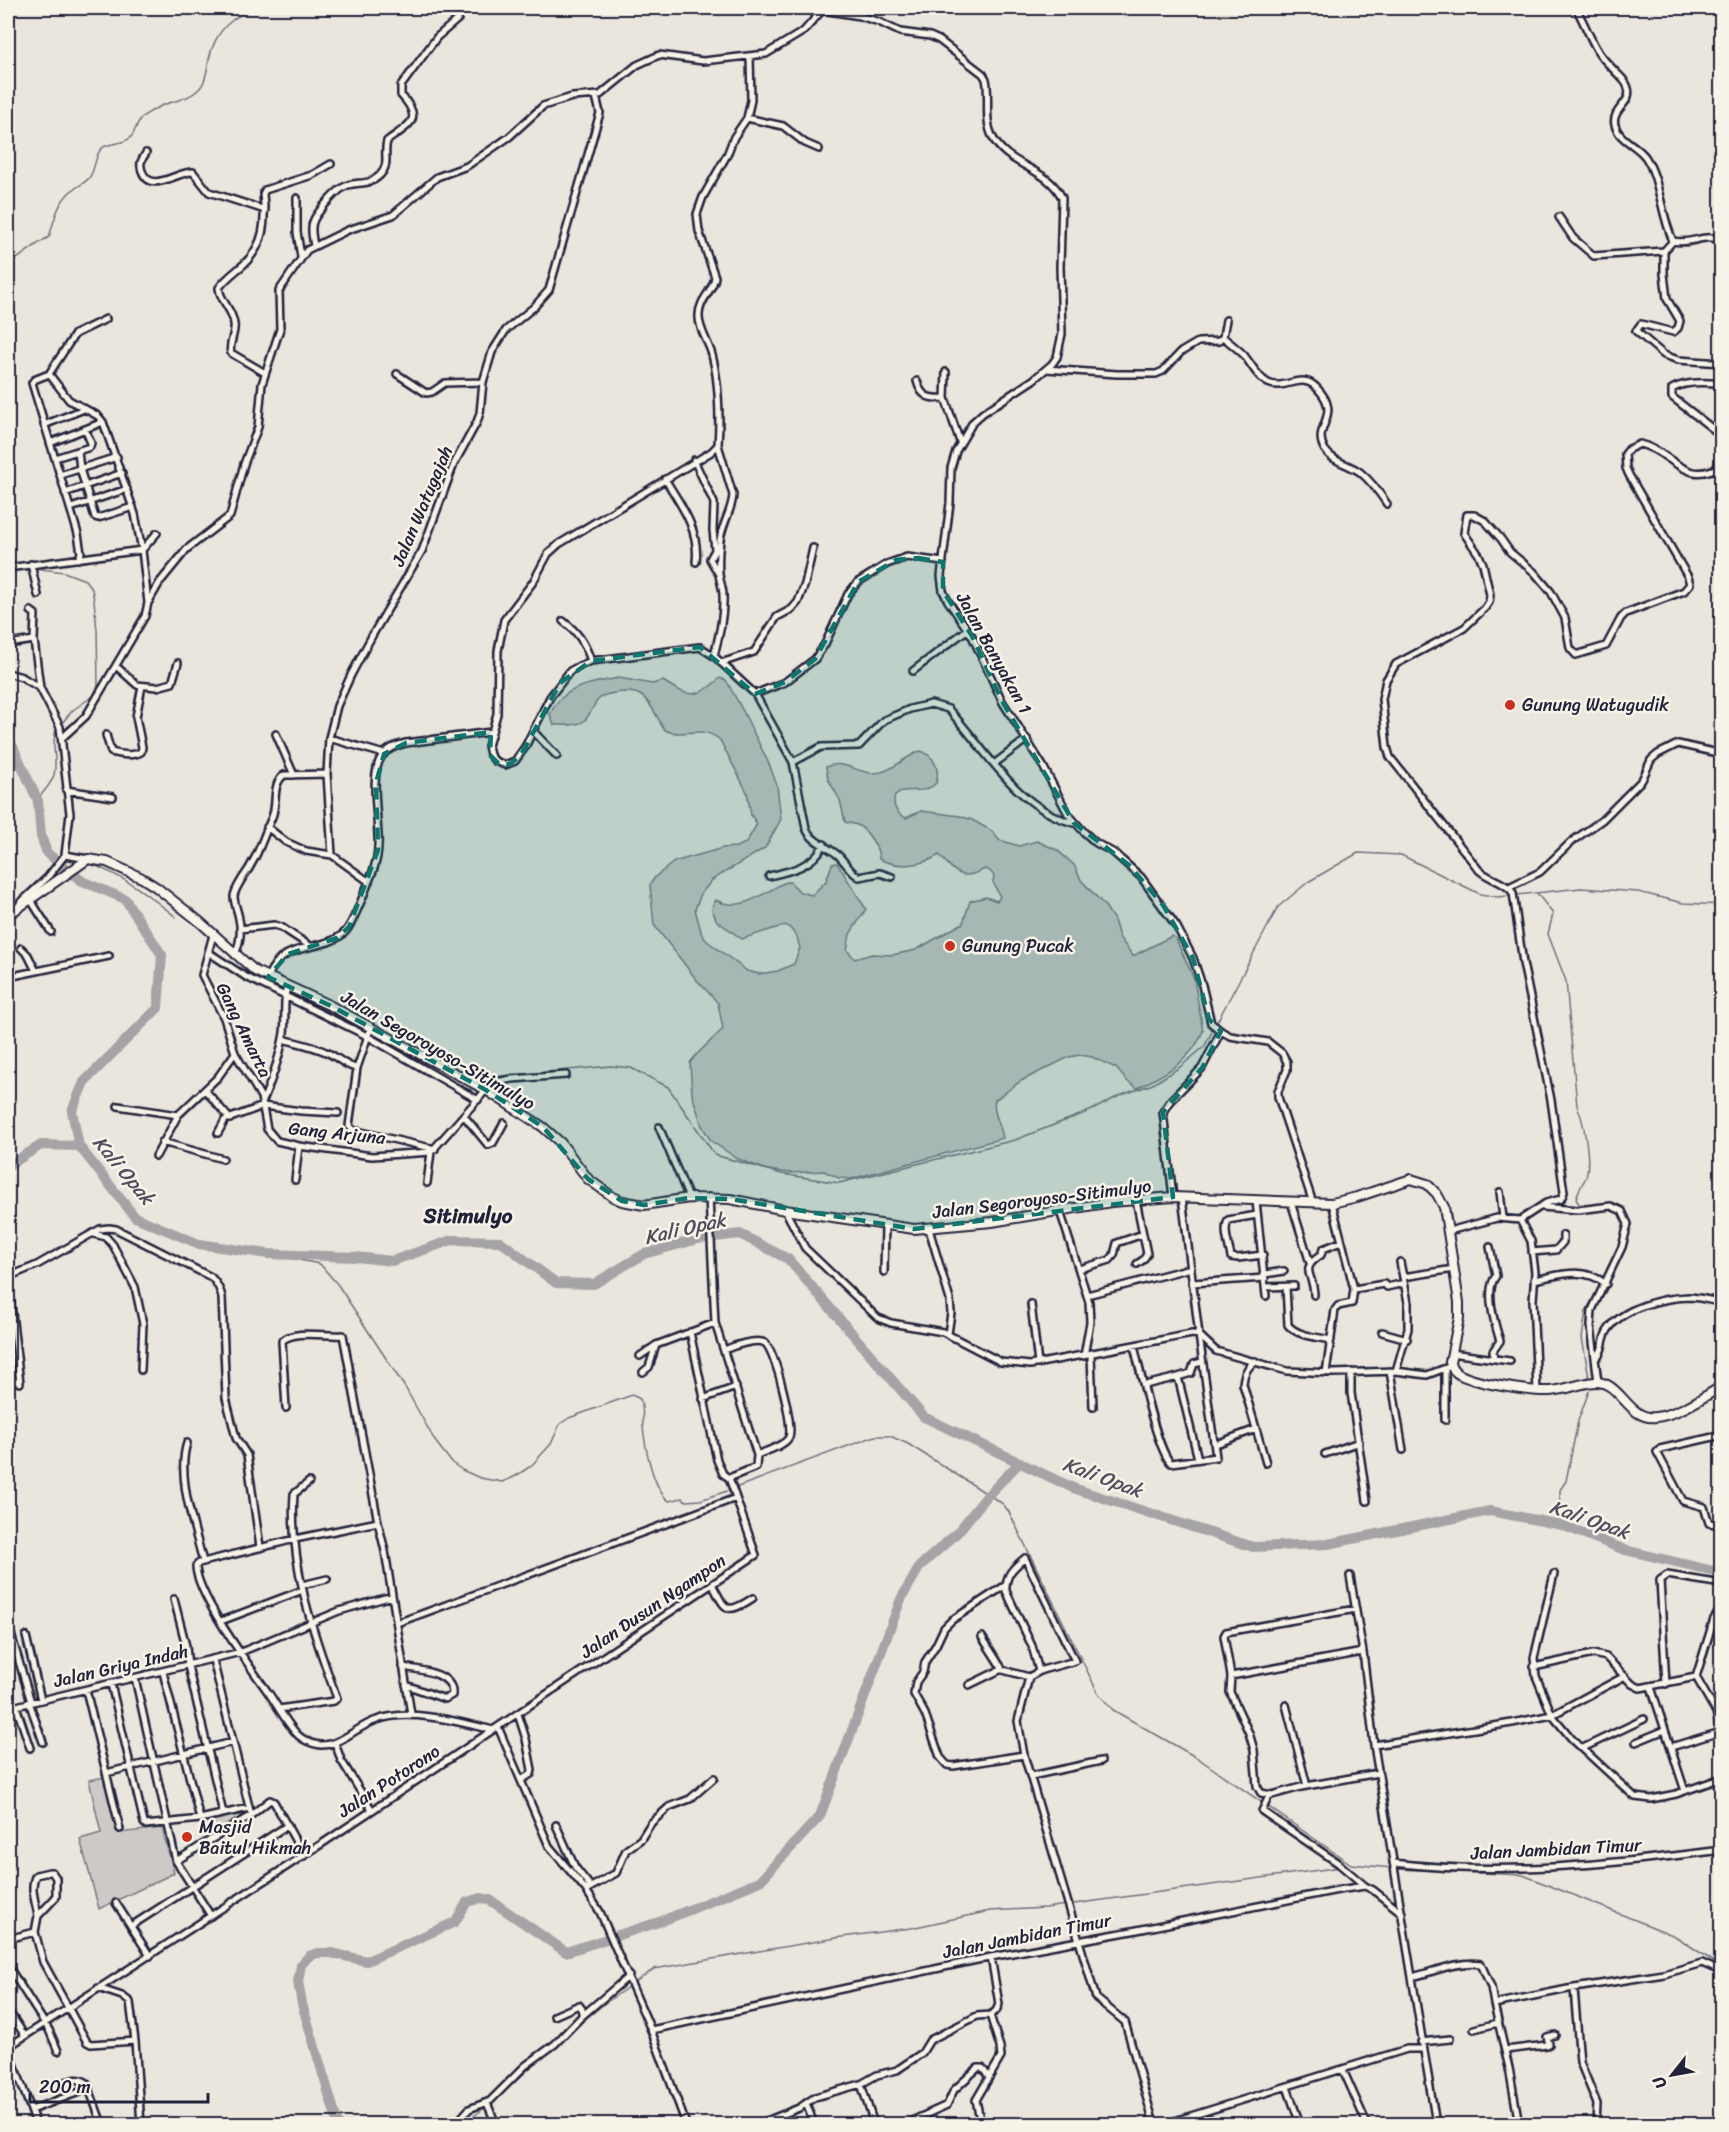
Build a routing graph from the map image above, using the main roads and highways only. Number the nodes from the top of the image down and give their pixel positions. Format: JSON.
{"nodes":[{"id":1,"x":9,"y":914,"type":"edge"},
{"id":2,"x":1722,"y":1386,"type":"edge"}],
"edges":[{"from":1,"to":2,"type":"main road","name":"Jalan Segoroyoso-Sitimulyo"}]}
